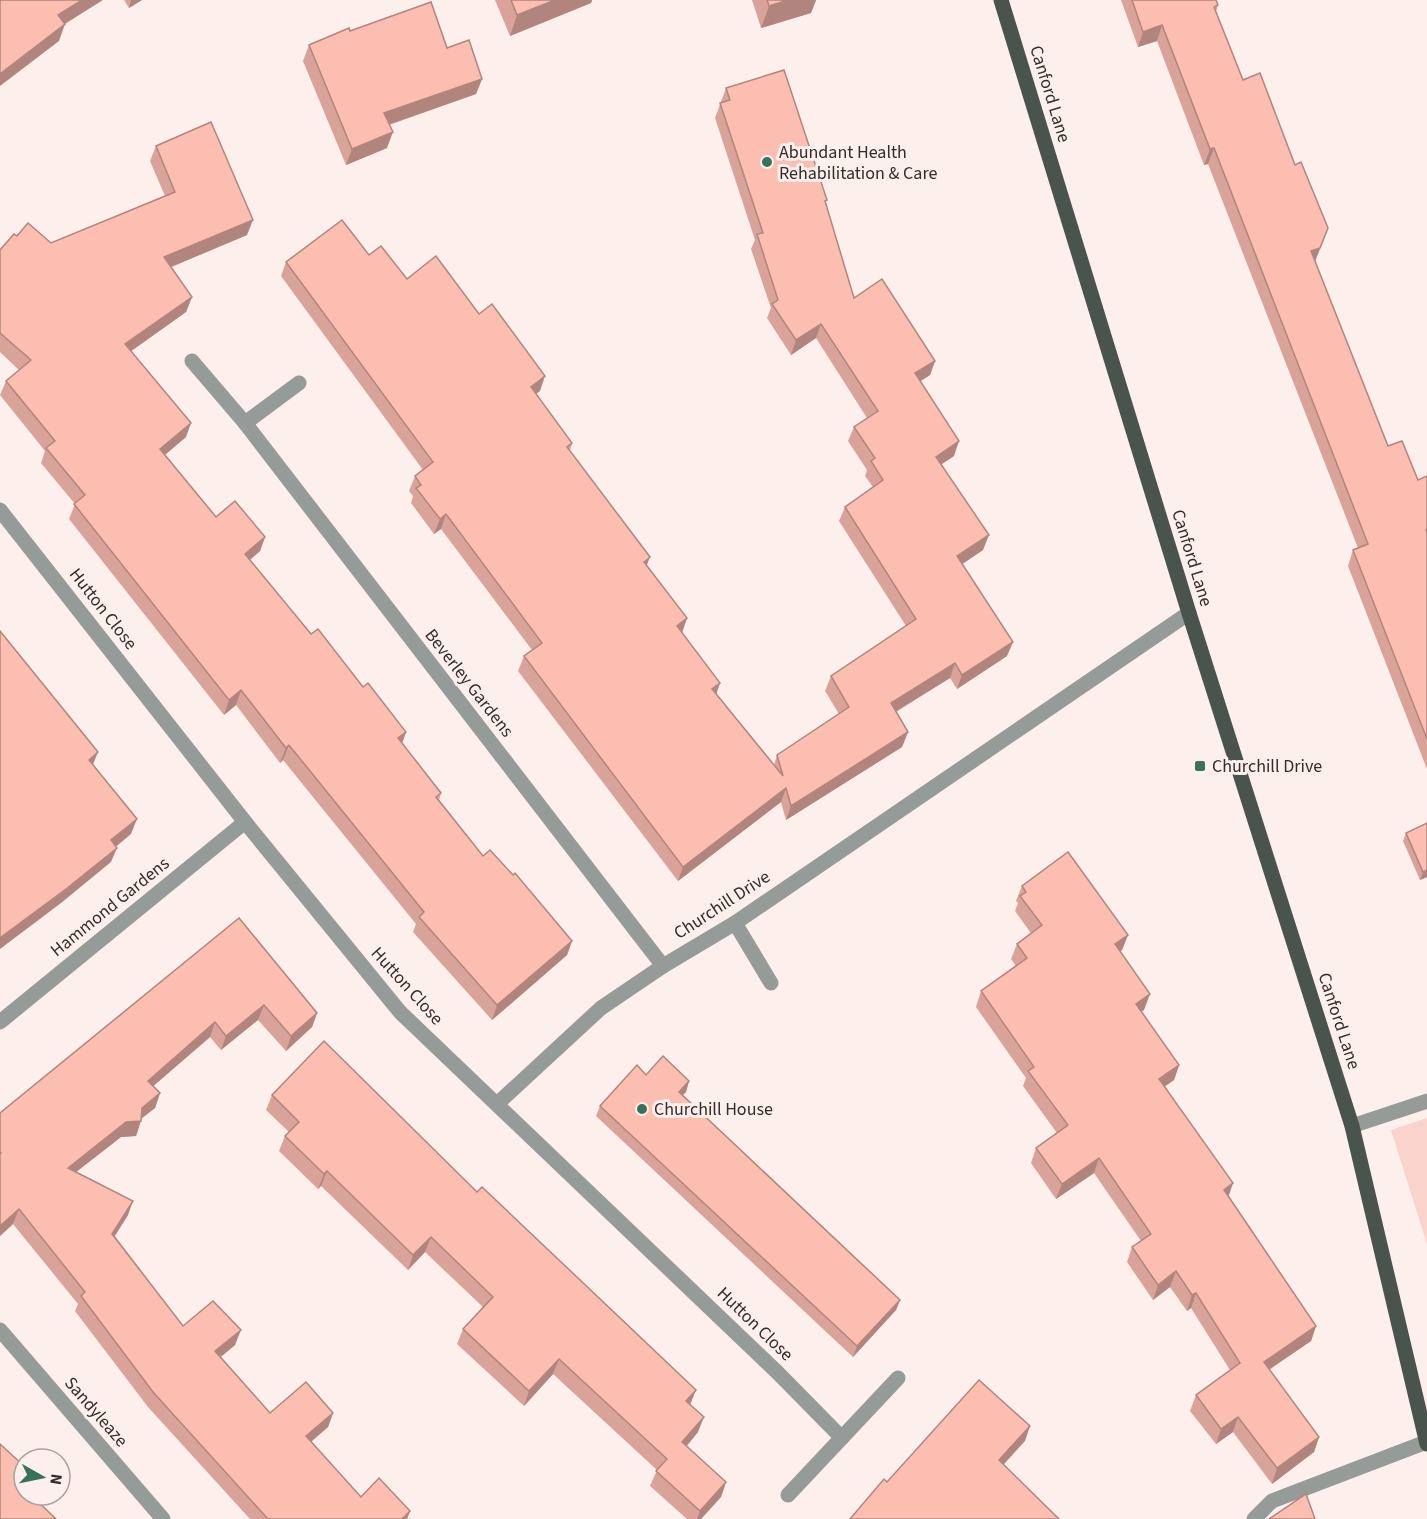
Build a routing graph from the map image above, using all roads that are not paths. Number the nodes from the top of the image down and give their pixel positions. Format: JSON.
{"nodes":[{"id":1,"x":1001,"y":0,"type":"edge"},
{"id":2,"x":192,"y":361,"type":"dead end"},
{"id":3,"x":299,"y":383,"type":"dead end"},
{"id":4,"x":245,"y":423,"type":"junction"},
{"id":5,"x":0,"y":510,"type":"edge"},
{"id":6,"x":1189,"y":613,"type":"junction"},
{"id":7,"x":245,"y":822,"type":"junction"},
{"id":8,"x":735,"y":923,"type":"junction"},
{"id":9,"x":663,"y":966,"type":"junction"},
{"id":10,"x":771,"y":983,"type":"dead end"},
{"id":11,"x":0,"y":1022,"type":"edge"},
{"id":12,"x":1427,"y":1101,"type":"edge"},
{"id":13,"x":497,"y":1104,"type":"junction"},
{"id":14,"x":1352,"y":1126,"type":"junction"},
{"id":15,"x":0,"y":1330,"type":"edge"},
{"id":16,"x":898,"y":1378,"type":"dead end"},
{"id":17,"x":842,"y":1438,"type":"junction"},
{"id":18,"x":1427,"y":1443,"type":"edge"},
{"id":19,"x":788,"y":1495,"type":"dead end"},
{"id":20,"x":163,"y":1519,"type":"edge"},
{"id":21,"x":1254,"y":1519,"type":"edge"}],
"edges":[{"from":1,"to":6,"type":"main road","name":"Canford Lane"},
{"from":2,"to":4,"type":"street","name":"Beverley Gardens"},
{"from":3,"to":4,"type":"street"},
{"from":4,"to":9,"type":"street","name":"Beverley Gardens"},
{"from":5,"to":7,"type":"street","name":"Hutton Close"},
{"from":6,"to":8,"type":"street","name":"Churchill Drive"},
{"from":6,"to":14,"type":"main road","name":"Canford Lane"},
{"from":7,"to":11,"type":"street","name":"Hammond Gardens"},
{"from":7,"to":13,"type":"street","name":"Hutton Close"},
{"from":8,"to":9,"type":"street","name":"Churchill Drive"},
{"from":8,"to":10,"type":"street"},
{"from":9,"to":13,"type":"street","name":"Churchill Drive"},
{"from":12,"to":14,"type":"street"},
{"from":13,"to":17,"type":"street","name":"Hutton Close"},
{"from":14,"to":18,"type":"main road","name":"Canford Lane"},
{"from":15,"to":20,"type":"street","name":"Sandyleaze"},
{"from":16,"to":17,"type":"street"},
{"from":17,"to":19,"type":"street"},
{"from":18,"to":21,"type":"street"}]}
